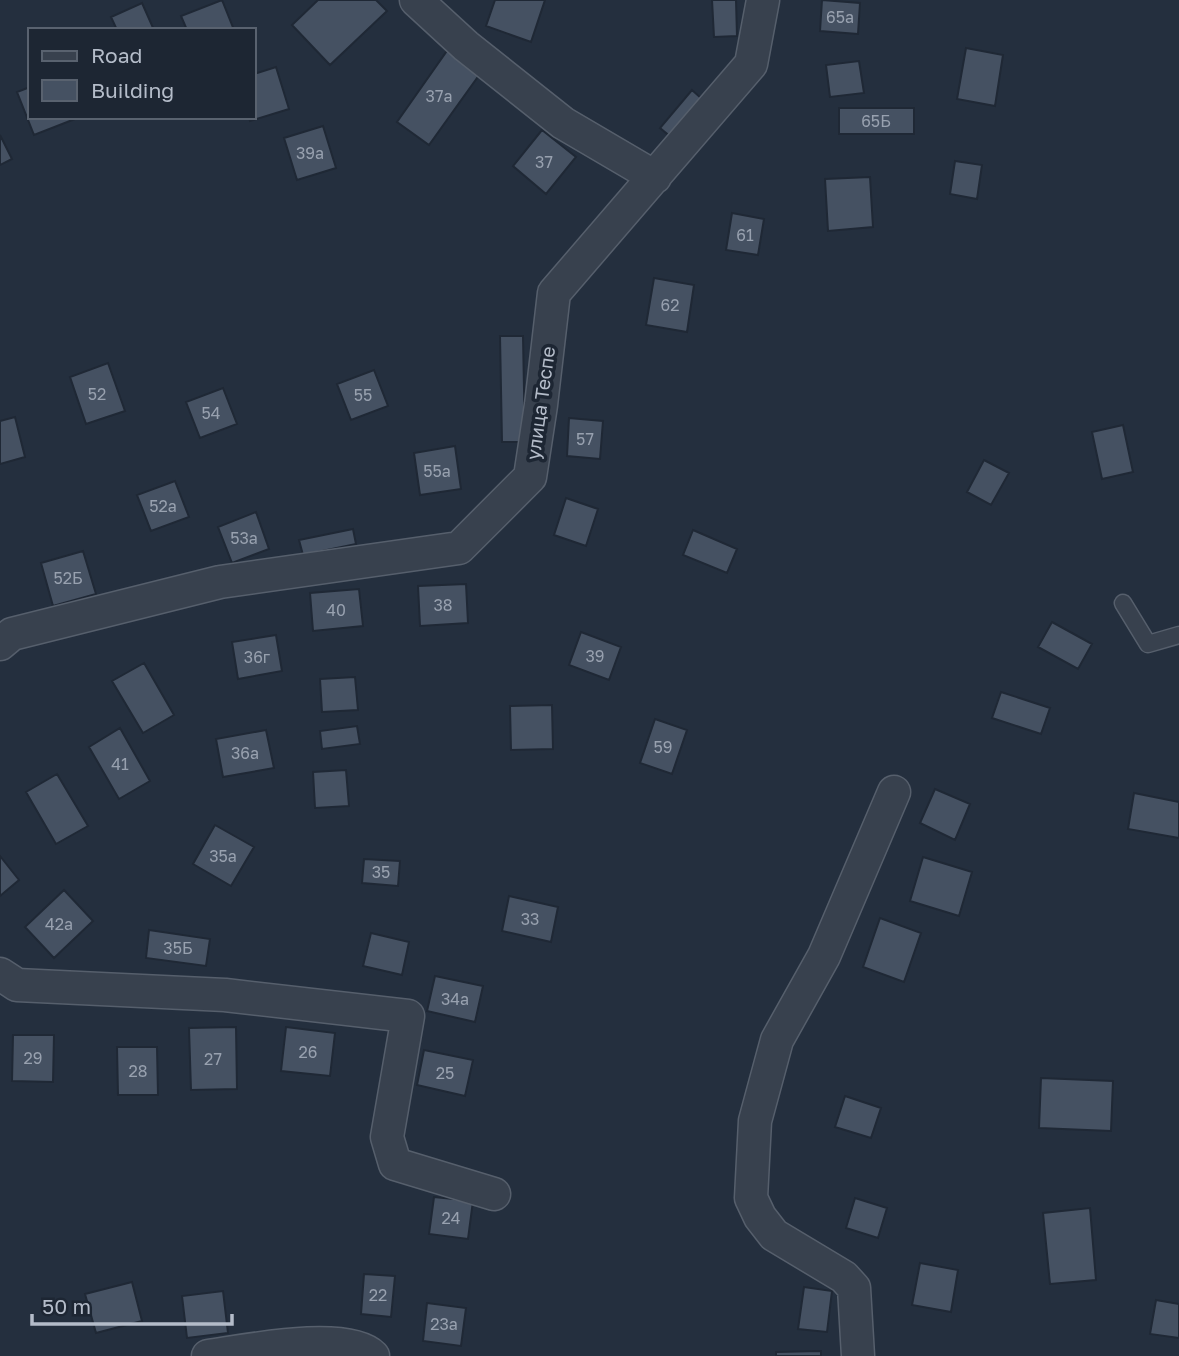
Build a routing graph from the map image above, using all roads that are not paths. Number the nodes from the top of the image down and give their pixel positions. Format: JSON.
{"nodes":[{"id":1,"x":416,"y":0,"type":"edge"},
{"id":2,"x":762,"y":0,"type":"edge"},
{"id":3,"x":655,"y":177,"type":"junction"},
{"id":4,"x":1123,"y":603,"type":"dead end"},
{"id":5,"x":1179,"y":635,"type":"edge"},
{"id":6,"x":0,"y":643,"type":"edge"},
{"id":7,"x":894,"y":792,"type":"dead end"},
{"id":8,"x":0,"y":974,"type":"edge"},
{"id":9,"x":494,"y":1194,"type":"dead end"},
{"id":10,"x":208,"y":1356,"type":"edge"},
{"id":11,"x":373,"y":1356,"type":"edge"},
{"id":12,"x":858,"y":1356,"type":"edge"}],
"edges":[{"from":1,"to":3,"type":"street"},
{"from":2,"to":3,"type":"street","name":"улица Теспе"},
{"from":3,"to":6,"type":"street","name":"улица Теспе"},
{"from":4,"to":5,"type":"lane"},
{"from":7,"to":12,"type":"street"},
{"from":8,"to":9,"type":"street"},
{"from":10,"to":11,"type":"street"}]}
